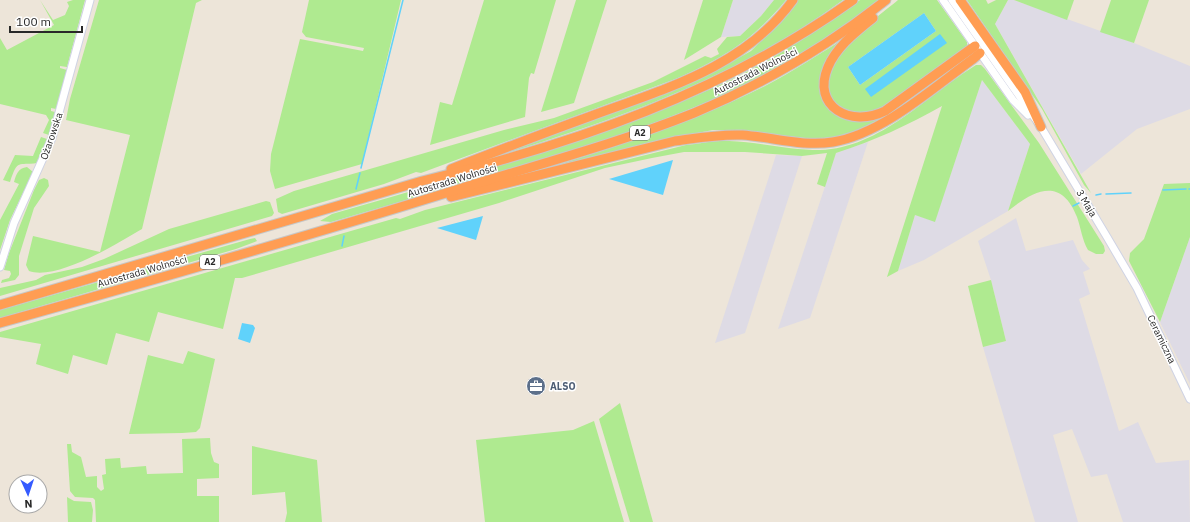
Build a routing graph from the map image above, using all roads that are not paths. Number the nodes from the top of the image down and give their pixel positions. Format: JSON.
{"nodes":[{"id":1,"x":90,"y":0,"type":"edge"},
{"id":2,"x":793,"y":0,"type":"edge"},
{"id":3,"x":853,"y":0,"type":"edge"},
{"id":4,"x":886,"y":0,"type":"edge"},
{"id":5,"x":890,"y":0,"type":"edge"},
{"id":6,"x":943,"y":0,"type":"edge"},
{"id":7,"x":952,"y":0,"type":"edge"},
{"id":8,"x":960,"y":0,"type":"edge"},
{"id":9,"x":979,"y":48,"type":"junction"},
{"id":10,"x":1041,"y":127,"type":"junction"},
{"id":11,"x":422,"y":181,"type":"junction"},
{"id":12,"x":393,"y":210,"type":"junction"},
{"id":13,"x":0,"y":267,"type":"edge"},
{"id":14,"x":1132,"y":280,"type":"joint"},
{"id":15,"x":0,"y":305,"type":"edge"},
{"id":16,"x":0,"y":323,"type":"edge"},
{"id":17,"x":1190,"y":399,"type":"edge"}],
"edges":[{"from":1,"to":13,"type":"main road","name":"Ożarowska"},
{"from":2,"to":11,"type":"highway"},
{"from":3,"to":11,"type":"highway","name":"Autostrada Wolności","number":"A2"},
{"from":4,"to":12,"type":"highway","name":"Autostrada Wolności","number":"A2"},
{"from":5,"to":9,"type":"highway"},
{"from":6,"to":9,"type":"main road","name":"3 Maja"},
{"from":7,"to":9,"type":"main road","name":"3 Maja"},
{"from":8,"to":10,"type":"highway"},
{"from":9,"to":10,"type":"main road","name":"3 Maja"},
{"from":9,"to":12,"type":"highway"},
{"from":10,"to":14,"type":"main road","name":"3 Maja"},
{"from":11,"to":15,"type":"highway","name":"Autostrada Wolności","number":"A2"},
{"from":12,"to":16,"type":"highway","name":"Autostrada Wolności","number":"A2"},
{"from":14,"to":17,"type":"main road","name":"Ceramiczna"}]}
